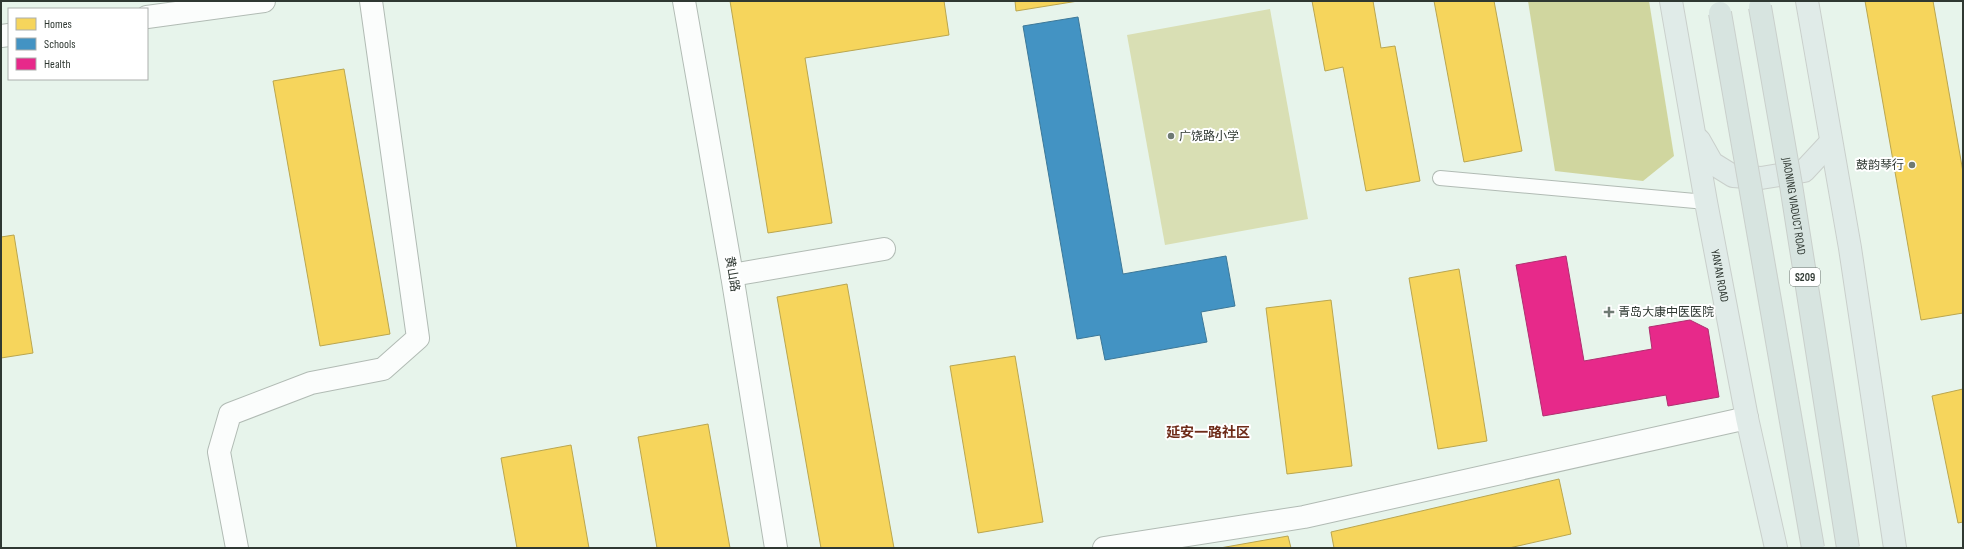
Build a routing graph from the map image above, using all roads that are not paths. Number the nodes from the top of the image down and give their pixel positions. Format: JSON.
{"nodes":[{"id":1,"x":264,"y":1,"type":"edge"},
{"id":2,"x":371,"y":1,"type":"edge"},
{"id":3,"x":684,"y":1,"type":"edge"},
{"id":4,"x":1672,"y":1,"type":"edge"},
{"id":5,"x":1807,"y":1,"type":"edge"},
{"id":6,"x":1760,"y":7,"type":"dead end"},
{"id":7,"x":1720,"y":13,"type":"dead end"},
{"id":8,"x":148,"y":17,"type":"edge"},
{"id":9,"x":1695,"y":134,"type":"junction"},
{"id":10,"x":1831,"y":142,"type":"junction"},
{"id":11,"x":1440,"y":178,"type":"dead end"},
{"id":12,"x":1706,"y":202,"type":"junction"},
{"id":13,"x":884,"y":249,"type":"dead end"},
{"id":14,"x":732,"y":275,"type":"junction"},
{"id":15,"x":1747,"y":418,"type":"junction"},
{"id":16,"x":237,"y":548,"type":"edge"},
{"id":17,"x":776,"y":548,"type":"edge"},
{"id":18,"x":1104,"y":548,"type":"edge"},
{"id":19,"x":1776,"y":548,"type":"edge"},
{"id":20,"x":1814,"y":548,"type":"edge"},
{"id":21,"x":1848,"y":548,"type":"edge"},
{"id":22,"x":1895,"y":548,"type":"edge"}],
"edges":[{"from":1,"to":8,"type":"street"},
{"from":2,"to":16,"type":"street"},
{"from":3,"to":14,"type":"street","name":"黄山路"},
{"from":4,"to":9,"type":"main road","name":"YAN'AN ROAD"},
{"from":5,"to":10,"type":"main road"},
{"from":6,"to":21,"type":"highway","name":"JIAONING VIADUCT ROAD","number":"S209","bridge":true},
{"from":7,"to":20,"type":"highway","bridge":true},
{"from":9,"to":10,"type":"main road"},
{"from":9,"to":12,"type":"main road","name":"YAN'AN ROAD"},
{"from":10,"to":22,"type":"main road"},
{"from":11,"to":12,"type":"lane"},
{"from":12,"to":15,"type":"main road","name":"YAN'AN ROAD"},
{"from":13,"to":14,"type":"street"},
{"from":14,"to":17,"type":"street","name":"黄山路"},
{"from":15,"to":18,"type":"street"},
{"from":15,"to":19,"type":"main road","name":"YAN'AN ROAD"}]}
